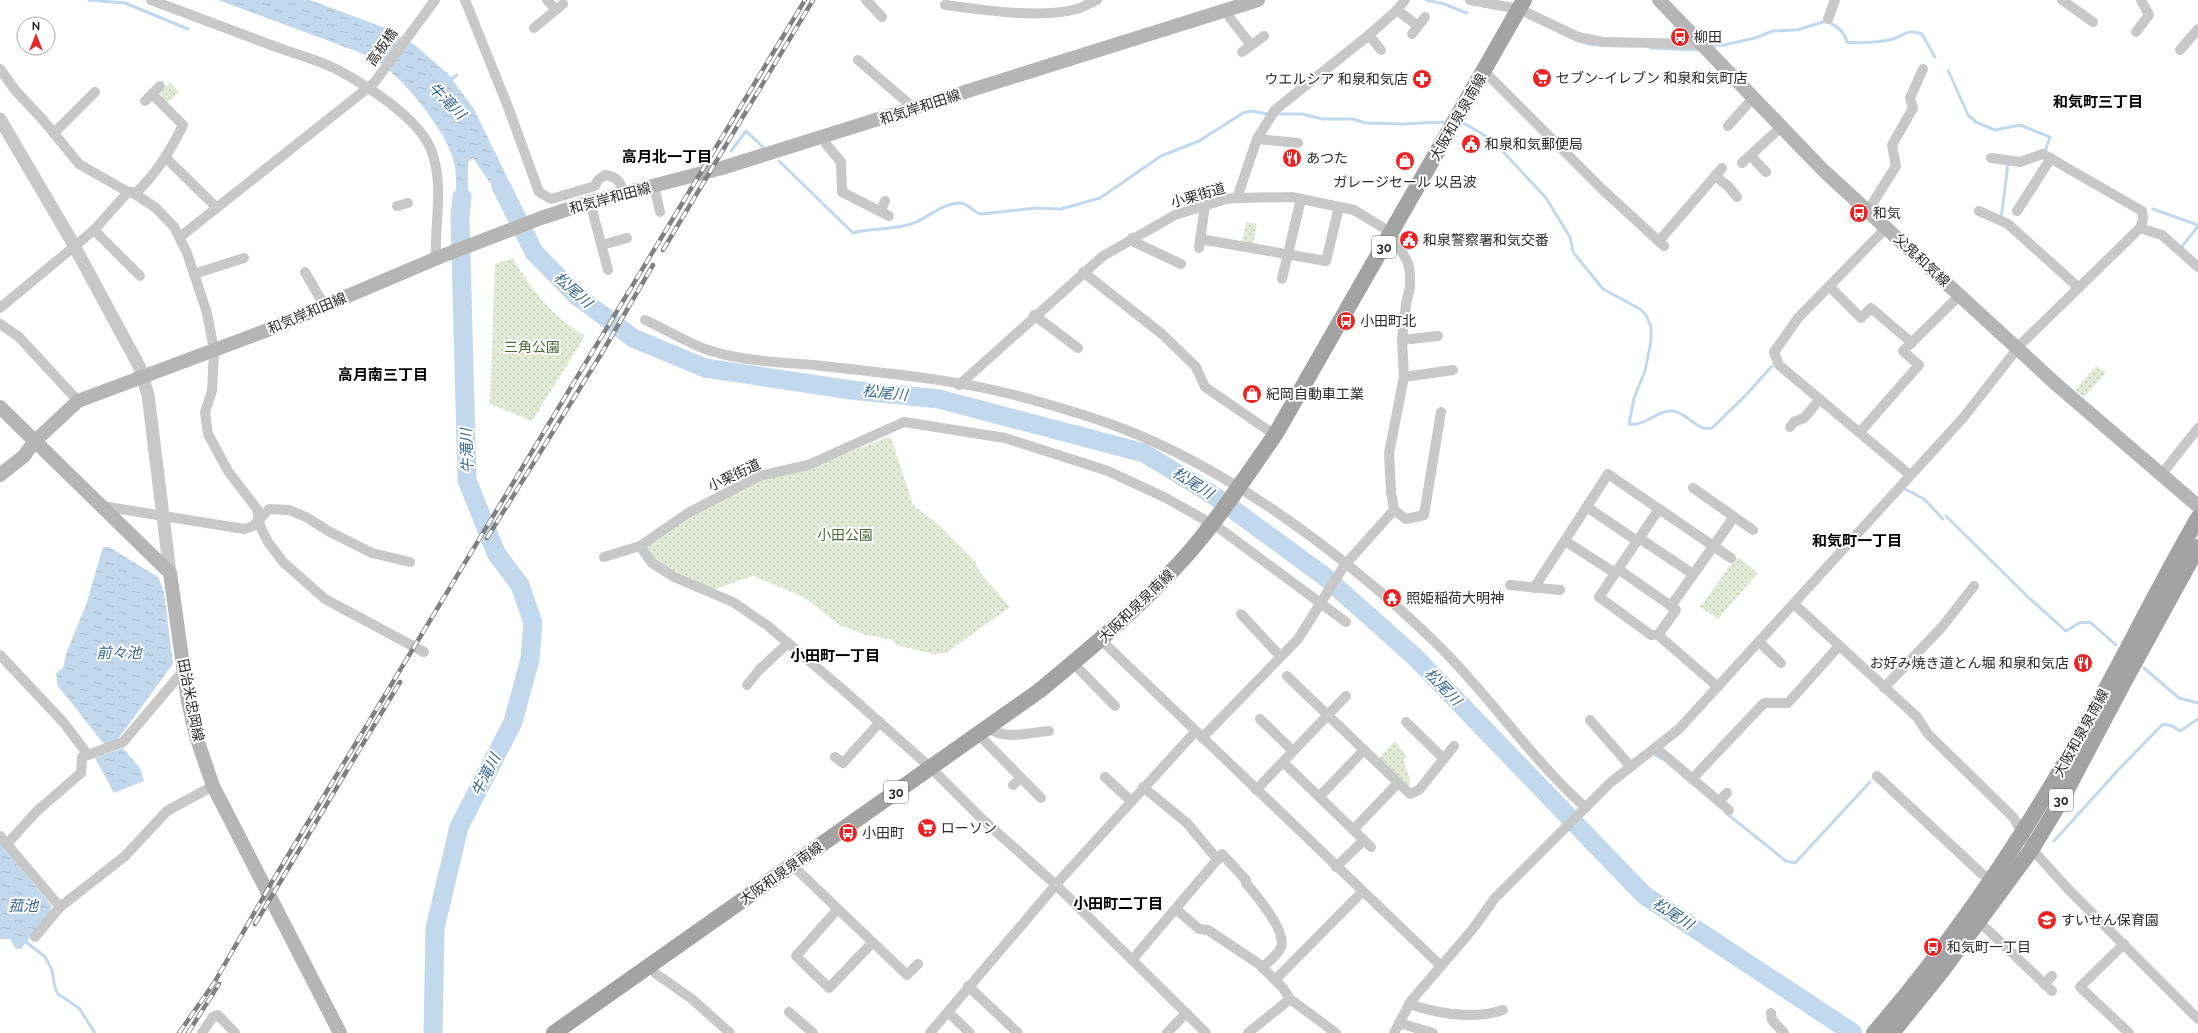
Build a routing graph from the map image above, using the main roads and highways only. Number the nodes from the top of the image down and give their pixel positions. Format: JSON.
{"nodes":[{"id":1,"x":1258,"y":0,"type":"edge"},
{"id":2,"x":1659,"y":0,"type":"edge"},
{"id":3,"x":1521,"y":4,"type":"edge"},
{"id":4,"x":0,"y":407,"type":"edge"},
{"id":5,"x":34,"y":442,"type":"junction"},
{"id":6,"x":0,"y":475,"type":"edge"},
{"id":7,"x":2198,"y":506,"type":"edge"},
{"id":8,"x":2198,"y":518,"type":"edge"},
{"id":9,"x":2198,"y":547,"type":"edge"},
{"id":10,"x":1882,"y":1031,"type":"edge"},
{"id":11,"x":340,"y":1033,"type":"edge"},
{"id":12,"x":554,"y":1033,"type":"edge"}],
"edges":[{"from":1,"to":5,"type":"main road","name":"和気岸和田線"},
{"from":2,"to":7,"type":"main road","name":"父鬼和気線"},
{"from":3,"to":12,"type":"main road","name":"大阪和泉泉南線","number":"30"},
{"from":4,"to":5,"type":"main road"},
{"from":5,"to":6,"type":"main road","name":"和気岸和田線"},
{"from":5,"to":11,"type":"main road","name":"田治米忠岡線"},
{"from":8,"to":10,"type":"main road","name":"大阪和泉泉南線","number":"30"},
{"from":9,"to":10,"type":"main road","name":"大阪和泉泉南線","number":"30"}]}
